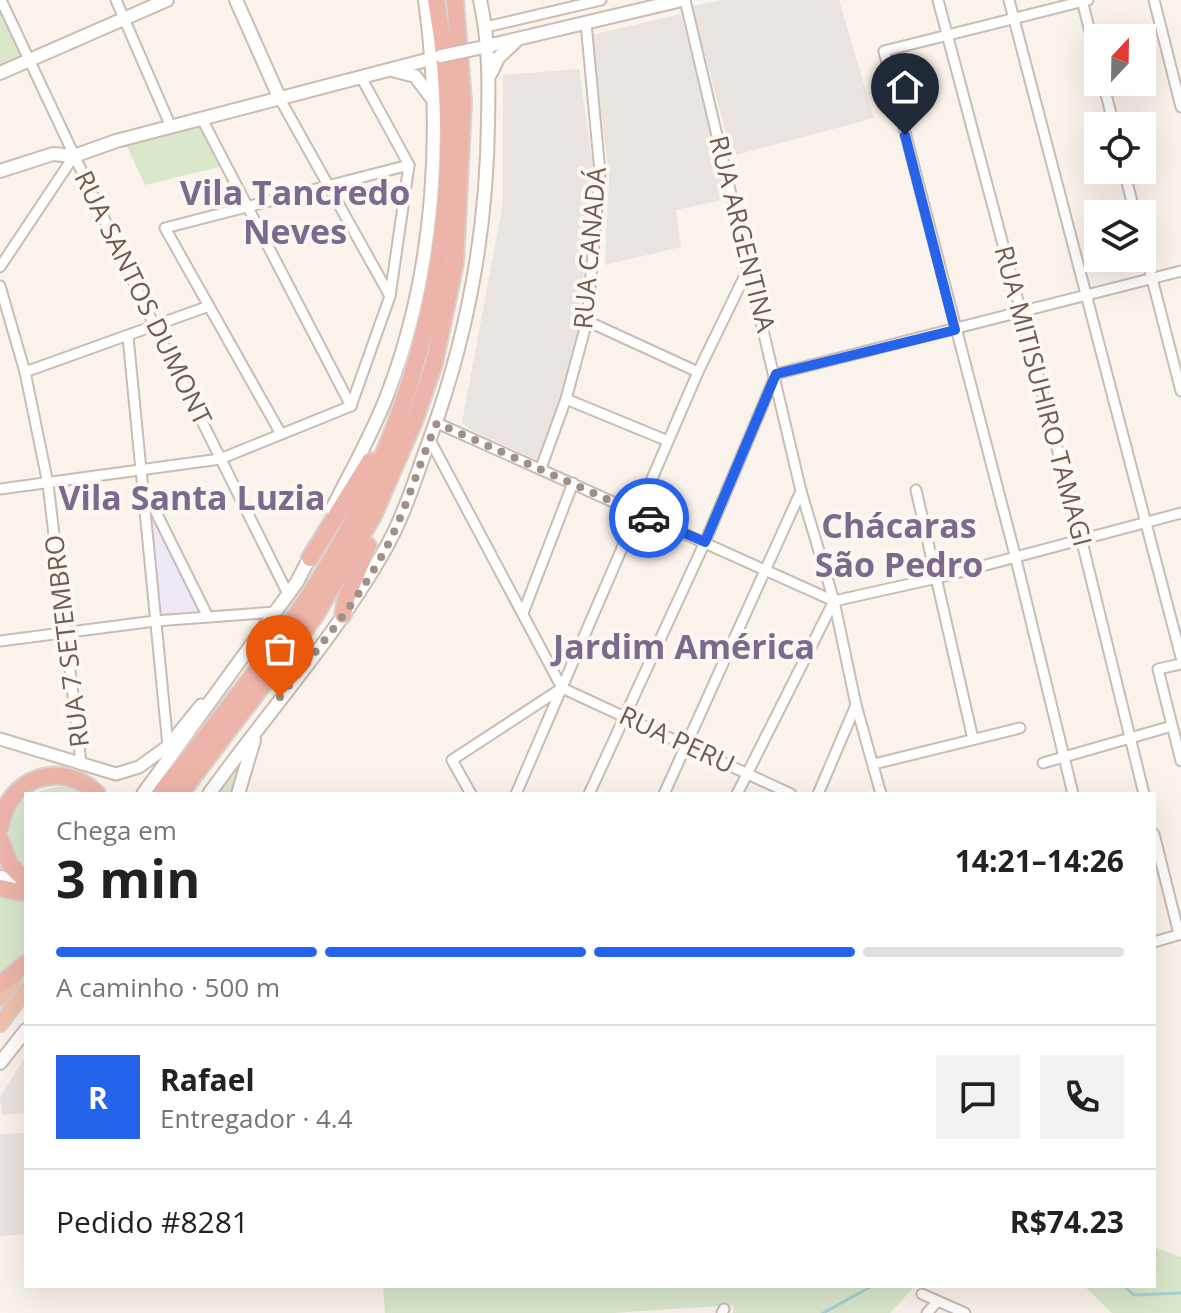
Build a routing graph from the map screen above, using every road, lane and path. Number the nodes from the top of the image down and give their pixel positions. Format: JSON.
{"nodes":[{"id":1,"x":1,"y":0,"type":"edge"},
{"id":2,"x":116,"y":0,"type":"edge"},
{"id":3,"x":167,"y":0,"type":"edge"},
{"id":4,"x":236,"y":0,"type":"edge"},
{"id":5,"x":425,"y":0,"type":"edge"},
{"id":6,"x":436,"y":0,"type":"edge"},
{"id":7,"x":455,"y":0,"type":"edge"},
{"id":8,"x":480,"y":0,"type":"edge"},
{"id":9,"x":601,"y":0,"type":"edge"},
{"id":10,"x":683,"y":0,"type":"edge"},
{"id":11,"x":938,"y":0,"type":"edge"},
{"id":12,"x":1009,"y":0,"type":"edge"},
{"id":13,"x":1154,"y":0,"type":"edge"},
{"id":14,"x":1084,"y":1,"type":"edge"},
{"id":15,"x":124,"y":18,"type":"junction"},
{"id":16,"x":1015,"y":18,"type":"junction"},
{"id":17,"x":586,"y":23,"type":"junction"},
{"id":18,"x":1089,"y":24,"type":"edge"},
{"id":19,"x":486,"y":27,"type":"junction"},
{"id":20,"x":948,"y":33,"type":"junction"},
{"id":21,"x":518,"y":39,"type":"junction"},
{"id":22,"x":484,"y":47,"type":"junction"},
{"id":23,"x":436,"y":58,"type":"junction"},
{"id":24,"x":29,"y":59,"type":"junction"},
{"id":25,"x":389,"y":70,"type":"junction"},
{"id":26,"x":0,"y":73,"type":"edge"},
{"id":27,"x":361,"y":77,"type":"junction"},
{"id":28,"x":488,"y":80,"type":"junction"},
{"id":29,"x":280,"y":99,"type":"junction"},
{"id":30,"x":1181,"y":107,"type":"edge"},
{"id":31,"x":432,"y":108,"type":"junction"},
{"id":32,"x":202,"y":119,"type":"junction"},
{"id":33,"x":171,"y":127,"type":"junction"},
{"id":34,"x":74,"y":156,"type":"junction"},
{"id":35,"x":409,"y":165,"type":"junction"},
{"id":36,"x":0,"y":171,"type":"edge"},
{"id":37,"x":329,"y":185,"type":"junction"},
{"id":38,"x":248,"y":207,"type":"junction"},
{"id":39,"x":750,"y":265,"type":"junction"},
{"id":40,"x":0,"y":267,"type":"edge"},
{"id":41,"x":1181,"y":271,"type":"edge"},
{"id":42,"x":1150,"y":272,"type":"edge"},
{"id":43,"x":1151,"y":278,"type":"junction"},
{"id":44,"x":0,"y":286,"type":"edge"},
{"id":45,"x":390,"y":296,"type":"junction"},
{"id":46,"x":1086,"y":296,"type":"junction"},
{"id":47,"x":209,"y":306,"type":"junction"},
{"id":48,"x":1022,"y":314,"type":"junction"},
{"id":49,"x":587,"y":321,"type":"junction"},
{"id":50,"x":155,"y":327,"type":"junction"},
{"id":51,"x":955,"y":330,"type":"junction"},
{"id":52,"x":128,"y":337,"type":"junction"},
{"id":53,"x":415,"y":366,"type":"junction"},
{"id":54,"x":25,"y":372,"type":"junction"},
{"id":55,"x":698,"y":372,"type":"junction"},
{"id":56,"x":776,"y":374,"type":"junction"},
{"id":57,"x":1181,"y":391,"type":"edge"},
{"id":58,"x":422,"y":398,"type":"junction"},
{"id":59,"x":566,"y":399,"type":"junction"},
{"id":60,"x":351,"y":406,"type":"junction"},
{"id":61,"x":437,"y":423,"type":"junction"},
{"id":62,"x":281,"y":434,"type":"junction"},
{"id":63,"x":430,"y":440,"type":"junction"},
{"id":64,"x":668,"y":441,"type":"junction"},
{"id":65,"x":220,"y":459,"type":"junction"},
{"id":66,"x":541,"y":468,"type":"junction"},
{"id":67,"x":141,"y":470,"type":"junction"},
{"id":68,"x":573,"y":483,"type":"junction"},
{"id":69,"x":48,"y":484,"type":"junction"},
{"id":70,"x":142,"y":484,"type":"junction"},
{"id":71,"x":0,"y":489,"type":"edge"},
{"id":72,"x":916,"y":490,"type":"dead end"},
{"id":73,"x":801,"y":491,"type":"junction"},
{"id":74,"x":636,"y":512,"type":"junction"},
{"id":75,"x":1181,"y":513,"type":"edge"},
{"id":76,"x":1145,"y":524,"type":"junction"},
{"id":77,"x":1081,"y":538,"type":"junction"},
{"id":78,"x":705,"y":542,"type":"junction"},
{"id":79,"x":1015,"y":555,"type":"junction"},
{"id":80,"x":310,"y":558,"type":"junction"},
{"id":81,"x":766,"y":571,"type":"junction"},
{"id":82,"x":937,"y":578,"type":"junction"},
{"id":83,"x":288,"y":594,"type":"junction"},
{"id":84,"x":834,"y":601,"type":"junction"},
{"id":85,"x":276,"y":612,"type":"junction"},
{"id":86,"x":523,"y":613,"type":"junction"},
{"id":87,"x":343,"y":615,"type":"junction"},
{"id":88,"x":208,"y":617,"type":"junction"},
{"id":89,"x":155,"y":621,"type":"junction"},
{"id":90,"x":65,"y":632,"type":"junction"},
{"id":91,"x":256,"y":640,"type":"junction"},
{"id":92,"x":0,"y":641,"type":"edge"},
{"id":93,"x":1181,"y":657,"type":"edge"},
{"id":94,"x":1181,"y":664,"type":"edge"},
{"id":95,"x":562,"y":688,"type":"junction"},
{"id":96,"x":856,"y":705,"type":"junction"},
{"id":97,"x":623,"y":715,"type":"junction"},
{"id":98,"x":264,"y":717,"type":"junction"},
{"id":99,"x":1172,"y":726,"type":"junction"},
{"id":100,"x":1020,"y":728,"type":"dead end"},
{"id":101,"x":1130,"y":737,"type":"junction"},
{"id":102,"x":0,"y":739,"type":"edge"},
{"id":103,"x":973,"y":739,"type":"junction"},
{"id":104,"x":684,"y":745,"type":"junction"},
{"id":105,"x":168,"y":746,"type":"junction"},
{"id":106,"x":1063,"y":757,"type":"junction"},
{"id":107,"x":1181,"y":761,"type":"edge"},
{"id":108,"x":81,"y":763,"type":"junction"},
{"id":109,"x":1043,"y":763,"type":"dead end"},
{"id":110,"x":874,"y":764,"type":"junction"},
{"id":111,"x":746,"y":773,"type":"junction"},
{"id":112,"x":94,"y":792,"type":"edge"},
{"id":113,"x":144,"y":792,"type":"edge"},
{"id":114,"x":162,"y":792,"type":"edge"},
{"id":115,"x":181,"y":792,"type":"edge"},
{"id":116,"x":210,"y":792,"type":"edge"},
{"id":117,"x":239,"y":792,"type":"edge"},
{"id":118,"x":470,"y":792,"type":"edge"},
{"id":119,"x":517,"y":792,"type":"edge"},
{"id":120,"x":590,"y":792,"type":"edge"},
{"id":121,"x":665,"y":792,"type":"edge"},
{"id":122,"x":738,"y":792,"type":"edge"},
{"id":123,"x":787,"y":792,"type":"edge"},
{"id":124,"x":819,"y":792,"type":"edge"},
{"id":125,"x":881,"y":792,"type":"edge"},
{"id":126,"x":1072,"y":792,"type":"edge"},
{"id":127,"x":1144,"y":792,"type":"edge"},
{"id":128,"x":0,"y":828,"type":"edge"},
{"id":129,"x":0,"y":840,"type":"edge"},
{"id":130,"x":1156,"y":842,"type":"edge"},
{"id":131,"x":0,"y":877,"type":"edge"},
{"id":132,"x":24,"y":881,"type":"edge"},
{"id":133,"x":24,"y":883,"type":"edge"},
{"id":134,"x":0,"y":886,"type":"edge"},
{"id":135,"x":24,"y":892,"type":"edge"},
{"id":136,"x":1180,"y":934,"type":"edge"},
{"id":137,"x":1156,"y":941,"type":"edge"},
{"id":138,"x":22,"y":968,"type":"edge"},
{"id":139,"x":0,"y":985,"type":"edge"},
{"id":140,"x":24,"y":993,"type":"edge"},
{"id":141,"x":0,"y":998,"type":"edge"},
{"id":142,"x":0,"y":1024,"type":"edge"},
{"id":143,"x":24,"y":1033,"type":"edge"},
{"id":144,"x":0,"y":1063,"type":"edge"},
{"id":145,"x":922,"y":1294,"type":"dead end"},
{"id":146,"x":937,"y":1302,"type":"junction"},
{"id":147,"x":927,"y":1313,"type":"edge"},
{"id":148,"x":965,"y":1313,"type":"edge"}],
"edges":[{"from":1,"to":24,"type":"street","name":"RUA SANTOS DUMONT"},
{"from":2,"to":15,"type":"street"},
{"from":3,"to":15,"type":"main road"},
{"from":4,"to":29,"type":"main road"},
{"from":5,"to":23,"type":"main road"},
{"from":6,"to":53,"type":"highway"},
{"from":7,"to":58,"type":"highway"},
{"from":8,"to":19,"type":"main road"},
{"from":9,"to":19,"type":"street"},
{"from":10,"to":17,"type":"main road"},
{"from":10,"to":39,"type":"street","name":"RUA ARGENTINA"},
{"from":11,"to":20,"type":"street","name":"RUA MITISUHIRO TAMAGI"},
{"from":12,"to":16,"type":"street"},
{"from":13,"to":30,"type":"street"},
{"from":14,"to":16,"type":"street"},
{"from":14,"to":18,"type":"street"},
{"from":15,"to":24,"type":"main road"},
{"from":15,"to":33,"type":"street"},
{"from":16,"to":20,"type":"street"},
{"from":16,"to":46,"type":"street"},
{"from":17,"to":21,"type":"main road"},
{"from":17,"to":49,"type":"street","name":"RUA CANADÁ"},
{"from":19,"to":22,"type":"main road"},
{"from":20,"to":48,"type":"street","name":"RUA MITISUHIRO TAMAGI"},
{"from":20,"to":51,"type":"street"},
{"from":21,"to":22,"type":"main road"},
{"from":21,"to":28,"type":"main road"},
{"from":22,"to":23,"type":"main road","bridge":true},
{"from":22,"to":28,"type":"main road"},
{"from":23,"to":25,"type":"main road"},
{"from":23,"to":31,"type":"main road"},
{"from":24,"to":26,"type":"main road"},
{"from":24,"to":34,"type":"street","name":"RUA SANTOS DUMONT"},
{"from":25,"to":27,"type":"main road"},
{"from":25,"to":31,"type":"main road"},
{"from":27,"to":29,"type":"main road"},
{"from":27,"to":35,"type":"street"},
{"from":28,"to":61,"type":"main road"},
{"from":29,"to":32,"type":"main road"},
{"from":29,"to":37,"type":"street"},
{"from":31,"to":80,"type":"main road"},
{"from":32,"to":33,"type":"main road"},
{"from":32,"to":38,"type":"street"},
{"from":33,"to":34,"type":"main road"},
{"from":34,"to":36,"type":"main road"},
{"from":34,"to":40,"type":"street"},
{"from":34,"to":50,"type":"street","name":"RUA SANTOS DUMONT"},
{"from":35,"to":37,"type":"street"},
{"from":35,"to":45,"type":"street"},
{"from":37,"to":38,"type":"street"},
{"from":37,"to":45,"type":"street"},
{"from":38,"to":47,"type":"street"},
{"from":38,"to":60,"type":"street"},
{"from":39,"to":55,"type":"street"},
{"from":39,"to":56,"type":"street","name":"RUA ARGENTINA"},
{"from":41,"to":43,"type":"street"},
{"from":42,"to":43,"type":"street"},
{"from":43,"to":46,"type":"street"},
{"from":43,"to":57,"type":"street"},
{"from":44,"to":54,"type":"street","name":"RUA 7 SETEMBRO"},
{"from":45,"to":60,"type":"street"},
{"from":46,"to":48,"type":"street"},
{"from":46,"to":76,"type":"street"},
{"from":47,"to":50,"type":"street"},
{"from":47,"to":62,"type":"street"},
{"from":48,"to":51,"type":"street"},
{"from":48,"to":77,"type":"street","name":"RUA MITISUHIRO TAMAGI"},
{"from":49,"to":55,"type":"street"},
{"from":49,"to":59,"type":"street","name":"RUA CANADÁ"},
{"from":50,"to":52,"type":"street"},
{"from":50,"to":65,"type":"street","name":"RUA SANTOS DUMONT"},
{"from":51,"to":56,"type":"street"},
{"from":51,"to":79,"type":"street"},
{"from":52,"to":54,"type":"street"},
{"from":52,"to":67,"type":"street"},
{"from":53,"to":80,"type":"highway"},
{"from":53,"to":114,"type":"highway"},
{"from":54,"to":69,"type":"street","name":"RUA 7 SETEMBRO"},
{"from":55,"to":64,"type":"street"},
{"from":56,"to":73,"type":"street","name":"RUA ARGENTINA"},
{"from":56,"to":78,"type":"street"},
{"from":58,"to":87,"type":"highway"},
{"from":58,"to":115,"type":"highway"},
{"from":59,"to":64,"type":"street"},
{"from":59,"to":66,"type":"street","name":"RUA CANADÁ"},
{"from":60,"to":62,"type":"street"},
{"from":61,"to":63,"type":"main road"},
{"from":61,"to":66,"type":"street"},
{"from":62,"to":65,"type":"street"},
{"from":63,"to":86,"type":"street"},
{"from":63,"to":87,"type":"main road"},
{"from":64,"to":74,"type":"street"},
{"from":65,"to":67,"type":"street"},
{"from":65,"to":83,"type":"street","name":"RUA SANTOS DUMONT"},
{"from":66,"to":68,"type":"street"},
{"from":67,"to":69,"type":"street"},
{"from":67,"to":70,"type":"street"},
{"from":68,"to":74,"type":"street"},
{"from":68,"to":86,"type":"street"},
{"from":69,"to":71,"type":"street"},
{"from":69,"to":90,"type":"street","name":"RUA 7 SETEMBRO"},
{"from":70,"to":88,"type":"street"},
{"from":70,"to":89,"type":"street"},
{"from":72,"to":82,"type":"street"},
{"from":73,"to":81,"type":"street"},
{"from":73,"to":84,"type":"street","name":"RUA ARGENTINA"},
{"from":74,"to":78,"type":"street"},
{"from":74,"to":95,"type":"street"},
{"from":75,"to":76,"type":"street"},
{"from":76,"to":77,"type":"street"},
{"from":76,"to":93,"type":"street"},
{"from":77,"to":79,"type":"street"},
{"from":77,"to":101,"type":"street","name":"RUA MITISUHIRO TAMAGI"},
{"from":78,"to":81,"type":"street"},
{"from":78,"to":97,"type":"street"},
{"from":79,"to":82,"type":"street"},
{"from":79,"to":106,"type":"street"},
{"from":80,"to":83,"type":"main road"},
{"from":81,"to":84,"type":"street"},
{"from":81,"to":104,"type":"street"},
{"from":82,"to":84,"type":"street"},
{"from":82,"to":103,"type":"street"},
{"from":83,"to":85,"type":"main road"},
{"from":84,"to":96,"type":"street","name":"RUA ARGENTINA"},
{"from":84,"to":111,"type":"street"},
{"from":85,"to":88,"type":"street"},
{"from":85,"to":91,"type":"main road"},
{"from":86,"to":95,"type":"street"},
{"from":87,"to":98,"type":"main road"},
{"from":88,"to":89,"type":"street"},
{"from":89,"to":90,"type":"street"},
{"from":89,"to":105,"type":"street"},
{"from":90,"to":92,"type":"street"},
{"from":90,"to":108,"type":"street","name":"RUA 7 SETEMBRO"},
{"from":91,"to":105,"type":"street"},
{"from":91,"to":113,"type":"main road"},
{"from":94,"to":99,"type":"street"},
{"from":95,"to":97,"type":"street","name":"RUA PERU"},
{"from":95,"to":118,"type":"street"},
{"from":95,"to":119,"type":"street"},
{"from":96,"to":110,"type":"street","name":"RUA ARGENTINA"},
{"from":96,"to":124,"type":"street"},
{"from":97,"to":104,"type":"street","name":"RUA PERU"},
{"from":97,"to":120,"type":"street"},
{"from":98,"to":116,"type":"main road"},
{"from":98,"to":117,"type":"main road"},
{"from":99,"to":101,"type":"street"},
{"from":99,"to":107,"type":"street"},
{"from":100,"to":103,"type":"street"},
{"from":101,"to":106,"type":"street"},
{"from":101,"to":127,"type":"street","name":"RUA MITISUHIRO TAMAGI"},
{"from":102,"to":108,"type":"street"},
{"from":103,"to":110,"type":"street"},
{"from":104,"to":111,"type":"street","name":"RUA PERU"},
{"from":104,"to":121,"type":"street"},
{"from":105,"to":108,"type":"street"},
{"from":106,"to":109,"type":"street"},
{"from":106,"to":126,"type":"street"},
{"from":110,"to":125,"type":"street","name":"RUA ARGENTINA"},
{"from":111,"to":122,"type":"street"},
{"from":111,"to":123,"type":"street","name":"RUA PERU"},
{"from":112,"to":128,"type":"highway"},
{"from":129,"to":132,"type":"highway"},
{"from":130,"to":136,"type":"street"},
{"from":131,"to":133,"type":"main road"},
{"from":134,"to":135,"type":"highway"},
{"from":136,"to":137,"type":"street"},
{"from":138,"to":139,"type":"highway"},
{"from":138,"to":141,"type":"highway"},
{"from":140,"to":142,"type":"highway"},
{"from":143,"to":144,"type":"main road"},
{"from":145,"to":146,"type":"street"},
{"from":146,"to":147,"type":"street"},
{"from":146,"to":148,"type":"street"}]}
